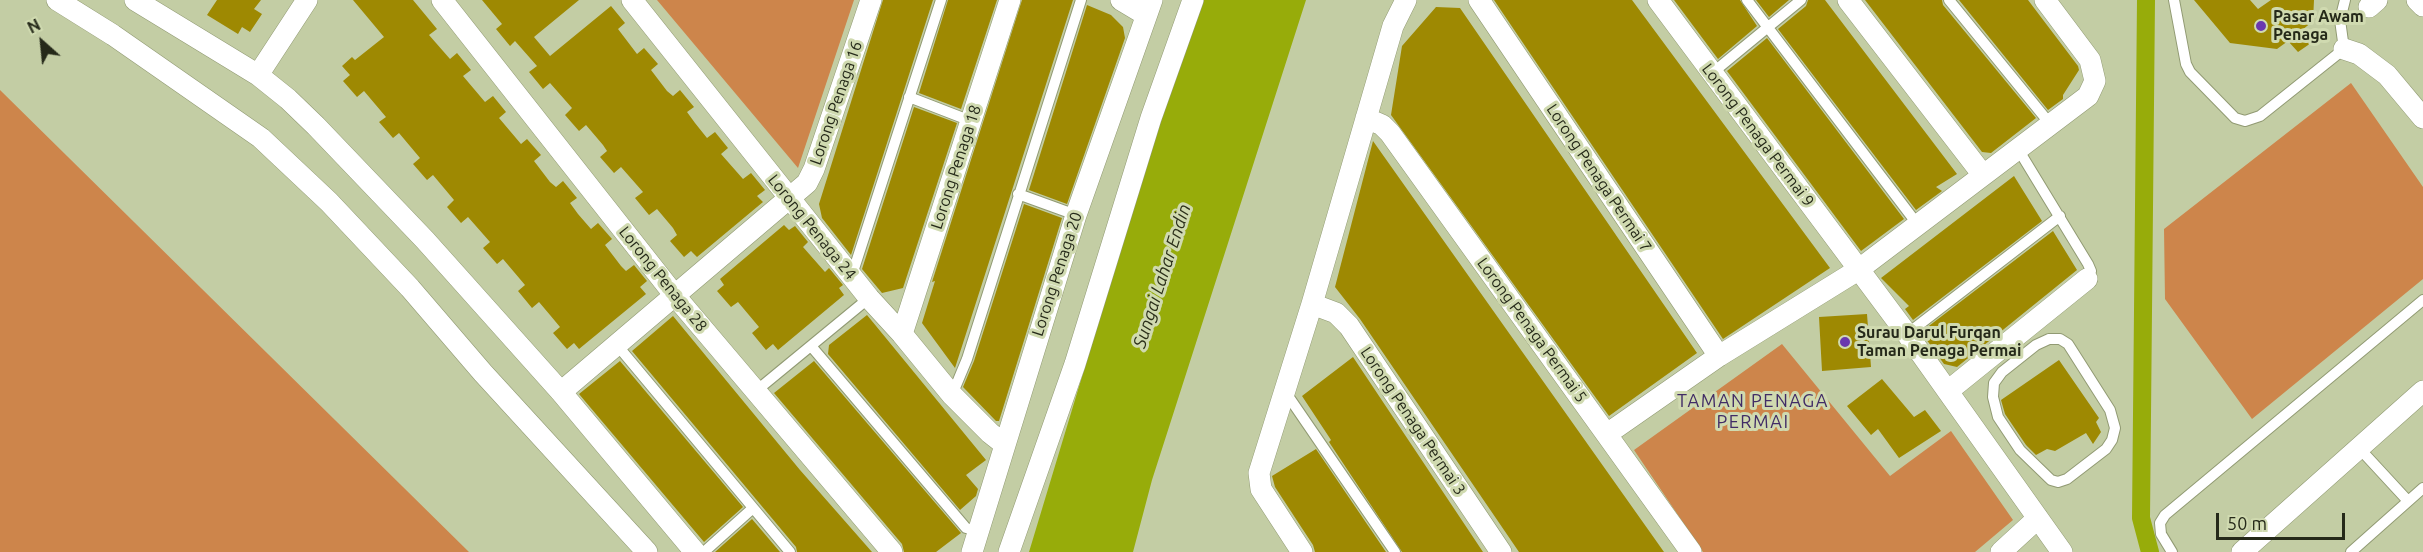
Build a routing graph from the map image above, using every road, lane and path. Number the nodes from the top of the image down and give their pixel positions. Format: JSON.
{"nodes":[{"id":1,"x":57,"y":0,"type":"edge"},
{"id":2,"x":135,"y":0,"type":"edge"},
{"id":3,"x":307,"y":0,"type":"edge"},
{"id":4,"x":442,"y":0,"type":"edge"},
{"id":5,"x":632,"y":0,"type":"edge"},
{"id":6,"x":871,"y":0,"type":"edge"},
{"id":7,"x":941,"y":0,"type":"edge"},
{"id":8,"x":1010,"y":0,"type":"edge"},
{"id":9,"x":1081,"y":0,"type":"edge"},
{"id":10,"x":1121,"y":0,"type":"edge"},
{"id":11,"x":1193,"y":0,"type":"edge"},
{"id":12,"x":1406,"y":0,"type":"edge"},
{"id":13,"x":1479,"y":0,"type":"edge"},
{"id":14,"x":1658,"y":0,"type":"edge"},
{"id":15,"x":1747,"y":0,"type":"edge"},
{"id":16,"x":1801,"y":0,"type":"edge"},
{"id":17,"x":1848,"y":0,"type":"edge"},
{"id":18,"x":1949,"y":0,"type":"edge"},
{"id":19,"x":2045,"y":0,"type":"edge"},
{"id":20,"x":2174,"y":0,"type":"edge"},
{"id":21,"x":2345,"y":0,"type":"edge"},
{"id":22,"x":2417,"y":0,"type":"edge"},
{"id":23,"x":2423,"y":6,"type":"edge"},
{"id":24,"x":1149,"y":8,"type":"edge"},
{"id":25,"x":1767,"y":28,"type":"junction"},
{"id":26,"x":2344,"y":50,"type":"junction"},
{"id":27,"x":1712,"y":74,"type":"junction"},
{"id":28,"x":258,"y":75,"type":"junction"},
{"id":29,"x":909,"y":97,"type":"junction"},
{"id":30,"x":1366,"y":118,"type":"junction"},
{"id":31,"x":2423,"y":118,"type":"edge"},
{"id":32,"x":971,"y":121,"type":"junction"},
{"id":33,"x":2050,"y":125,"type":"junction"},
{"id":34,"x":2018,"y":149,"type":"junction"},
{"id":35,"x":1983,"y":176,"type":"junction"},
{"id":36,"x":1018,"y":194,"type":"junction"},
{"id":37,"x":790,"y":200,"type":"junction"},
{"id":38,"x":1076,"y":215,"type":"junction"},
{"id":39,"x":2060,"y":216,"type":"junction"},
{"id":40,"x":1918,"y":225,"type":"junction"},
{"id":41,"x":1858,"y":270,"type":"junction"},
{"id":42,"x":852,"y":275,"type":"junction"},
{"id":43,"x":2087,"y":279,"type":"joint"},
{"id":44,"x":676,"y":297,"type":"junction"},
{"id":45,"x":869,"y":298,"type":"junction"},
{"id":46,"x":2423,"y":300,"type":"edge"},
{"id":47,"x":1312,"y":304,"type":"junction"},
{"id":48,"x":902,"y":334,"type":"junction"},
{"id":49,"x":1907,"y":334,"type":"junction"},
{"id":50,"x":616,"y":345,"type":"junction"},
{"id":51,"x":811,"y":346,"type":"junction"},
{"id":52,"x":1719,"y":356,"type":"junction"},
{"id":53,"x":1284,"y":390,"type":"junction"},
{"id":54,"x":756,"y":391,"type":"junction"},
{"id":55,"x":1948,"y":391,"type":"junction"},
{"id":56,"x":2423,"y":391,"type":"edge"},
{"id":57,"x":561,"y":392,"type":"junction"},
{"id":58,"x":952,"y":395,"type":"junction"},
{"id":59,"x":1607,"y":434,"type":"junction"},
{"id":60,"x":1004,"y":444,"type":"junction"},
{"id":61,"x":2360,"y":449,"type":"junction"},
{"id":62,"x":2020,"y":450,"type":"junction"},
{"id":63,"x":2001,"y":466,"type":"junction"},
{"id":64,"x":2423,"y":488,"type":"edge"},
{"id":65,"x":2408,"y":501,"type":"junction"},
{"id":66,"x":753,"y":508,"type":"junction"},
{"id":67,"x":2038,"y":518,"type":"junction"},
{"id":68,"x":978,"y":531,"type":"junction"},
{"id":69,"x":646,"y":552,"type":"edge"},
{"id":70,"x":695,"y":552,"type":"edge"},
{"id":71,"x":704,"y":552,"type":"edge"},
{"id":72,"x":790,"y":552,"type":"edge"},
{"id":73,"x":892,"y":552,"type":"edge"},
{"id":74,"x":972,"y":552,"type":"edge"},
{"id":75,"x":1009,"y":552,"type":"edge"},
{"id":76,"x":1302,"y":552,"type":"edge"},
{"id":77,"x":1395,"y":552,"type":"edge"},
{"id":78,"x":1501,"y":552,"type":"edge"},
{"id":79,"x":1691,"y":552,"type":"edge"},
{"id":80,"x":2001,"y":552,"type":"edge"},
{"id":81,"x":2062,"y":552,"type":"edge"},
{"id":82,"x":2172,"y":552,"type":"edge"},
{"id":83,"x":2242,"y":552,"type":"edge"},
{"id":84,"x":2351,"y":552,"type":"edge"}],
"edges":[{"from":1,"to":69,"type":"street"},
{"from":2,"to":28,"type":"street"},
{"from":3,"to":28,"type":"street"},
{"from":4,"to":44,"type":"street","name":"Lorong Penaga 28"},
{"from":5,"to":37,"type":"street","name":"Lorong Penaga 24"},
{"from":6,"to":37,"type":"street","name":"Lorong Penaga 16"},
{"from":7,"to":29,"type":"lane"},
{"from":8,"to":32,"type":"street","name":"Lorong Penaga 18"},
{"from":9,"to":36,"type":"lane"},
{"from":10,"to":24,"type":"street"},
{"from":11,"to":75,"type":"street"},
{"from":12,"to":30,"type":"street"},
{"from":13,"to":52,"type":"street","name":"Lorong Penaga Permai 7"},
{"from":14,"to":27,"type":"street","name":"Lorong Penaga Permai 9"},
{"from":15,"to":25,"type":"lane"},
{"from":16,"to":25,"type":"lane"},
{"from":17,"to":35,"type":"street"},
{"from":18,"to":33,"type":"lane"},
{"from":19,"to":33,"type":"street"},
{"from":20,"to":26,"type":"lane"},
{"from":21,"to":26,"type":"lane"},
{"from":22,"to":23,"type":"street"},
{"from":24,"to":38,"type":"street","name":"Lorong Penaga 20"},
{"from":25,"to":27,"type":"lane"},
{"from":25,"to":40,"type":"lane"},
{"from":26,"to":31,"type":"street"},
{"from":27,"to":41,"type":"street","name":"Lorong Penaga Permai 9"},
{"from":28,"to":57,"type":"street"},
{"from":29,"to":32,"type":"lane"},
{"from":29,"to":42,"type":"lane"},
{"from":30,"to":47,"type":"street"},
{"from":30,"to":59,"type":"street","name":"Lorong Penaga Permai 5"},
{"from":32,"to":48,"type":"street","name":"Lorong Penaga 18"},
{"from":33,"to":34,"type":"street"},
{"from":34,"to":35,"type":"street"},
{"from":34,"to":39,"type":"lane"},
{"from":35,"to":40,"type":"street"},
{"from":36,"to":38,"type":"lane"},
{"from":36,"to":58,"type":"lane"},
{"from":37,"to":42,"type":"street","name":"Lorong Penaga 24"},
{"from":37,"to":44,"type":"street","name":"Lorong Penaga 16"},
{"from":38,"to":60,"type":"street","name":"Lorong Penaga 20"},
{"from":39,"to":43,"type":"lane"},
{"from":39,"to":49,"type":"lane"},
{"from":40,"to":41,"type":"street"},
{"from":41,"to":49,"type":"street","name":"Lorong Penaga Permai 9"},
{"from":41,"to":52,"type":"street"},
{"from":42,"to":45,"type":"street","name":"Lorong Penaga 24"},
{"from":43,"to":55,"type":"street"},
{"from":44,"to":50,"type":"street","name":"Lorong Penaga 16"},
{"from":44,"to":54,"type":"street","name":"Lorong Penaga 28"},
{"from":45,"to":48,"type":"street","name":"Lorong Penaga 24"},
{"from":45,"to":51,"type":"lane"},
{"from":46,"to":82,"type":"lane"},
{"from":47,"to":53,"type":"street"},
{"from":47,"to":78,"type":"street","name":"Lorong Penaga Permai 3"},
{"from":48,"to":58,"type":"street","name":"Lorong Penaga 24"},
{"from":49,"to":55,"type":"street","name":"Lorong Penaga Permai 9"},
{"from":50,"to":57,"type":"street","name":"Lorong Penaga 16"},
{"from":50,"to":66,"type":"lane"},
{"from":51,"to":54,"type":"lane"},
{"from":51,"to":68,"type":"lane"},
{"from":52,"to":59,"type":"street"},
{"from":53,"to":76,"type":"street"},
{"from":53,"to":77,"type":"lane"},
{"from":54,"to":73,"type":"street","name":"Lorong Penaga 28"},
{"from":55,"to":63,"type":"street","name":"Lorong Penaga Permai 9"},
{"from":56,"to":61,"type":"street"},
{"from":57,"to":70,"type":"street"},
{"from":58,"to":60,"type":"street","name":"Lorong Penaga 24"},
{"from":59,"to":79,"type":"street","name":"Lorong Penaga Permai 5"},
{"from":60,"to":68,"type":"street","name":"Lorong Penaga 20"},
{"from":61,"to":65,"type":"lane"},
{"from":61,"to":83,"type":"street"},
{"from":62,"to":62,"type":"lane"},
{"from":62,"to":63,"type":"lane"},
{"from":63,"to":67,"type":"street","name":"Lorong Penaga Permai 9"},
{"from":64,"to":65,"type":"lane"},
{"from":65,"to":84,"type":"lane"},
{"from":66,"to":71,"type":"lane"},
{"from":66,"to":72,"type":"lane"},
{"from":67,"to":80,"type":"street"},
{"from":67,"to":81,"type":"street","name":"Lorong Penaga Permai 9"},
{"from":68,"to":74,"type":"street","name":"Lorong Penaga 20"}]}
